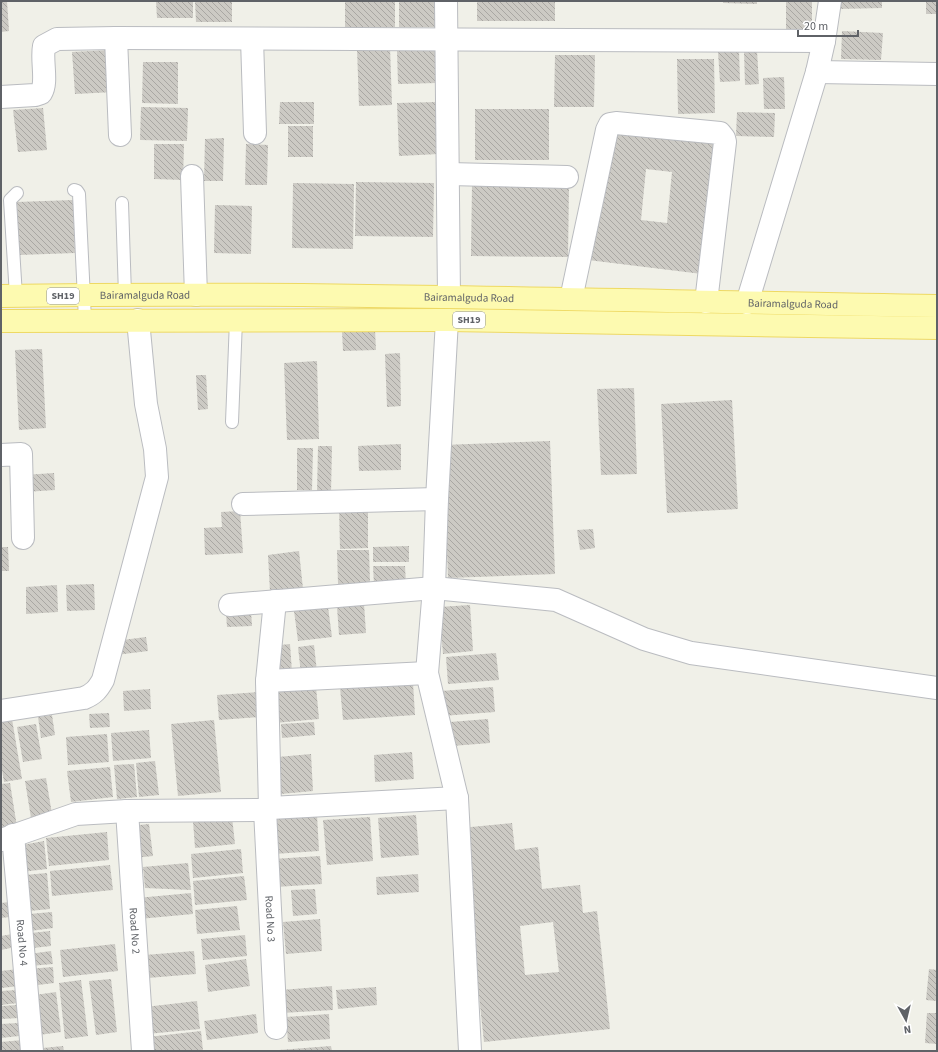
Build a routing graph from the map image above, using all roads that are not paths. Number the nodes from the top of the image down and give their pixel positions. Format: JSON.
{"nodes":[{"id":1,"x":446,"y":1,"type":"edge"},
{"id":2,"x":830,"y":1,"type":"edge"},
{"id":3,"x":116,"y":38,"type":"junction"},
{"id":4,"x":252,"y":39,"type":"junction"},
{"id":5,"x":447,"y":40,"type":"junction"},
{"id":6,"x":824,"y":41,"type":"junction"},
{"id":7,"x":817,"y":72,"type":"junction"},
{"id":8,"x":937,"y":74,"type":"edge"},
{"id":9,"x":1,"y":97,"type":"edge"},
{"id":10,"x":255,"y":134,"type":"dead end"},
{"id":11,"x":120,"y":135,"type":"dead end"},
{"id":12,"x":449,"y":174,"type":"junction"},
{"id":13,"x":192,"y":176,"type":"dead end"},
{"id":14,"x":567,"y":177,"type":"dead end"},
{"id":15,"x":74,"y":190,"type":"dead end"},
{"id":16,"x":17,"y":193,"type":"dead end"},
{"id":17,"x":122,"y":203,"type":"dead end"},
{"id":18,"x":125,"y":295,"type":"junction"},
{"id":19,"x":196,"y":295,"type":"junction"},
{"id":20,"x":8,"y":296,"type":"edge"},
{"id":21,"x":83,"y":296,"type":"junction"},
{"id":22,"x":449,"y":297,"type":"junction"},
{"id":23,"x":571,"y":299,"type":"junction"},
{"id":24,"x":706,"y":302,"type":"junction"},
{"id":25,"x":747,"y":303,"type":"junction"},
{"id":26,"x":937,"y":306,"type":"edge"},
{"id":27,"x":85,"y":320,"type":"junction"},
{"id":28,"x":138,"y":320,"type":"junction"},
{"id":29,"x":236,"y":320,"type":"junction"},
{"id":30,"x":447,"y":320,"type":"junction"},
{"id":31,"x":1,"y":321,"type":"edge"},
{"id":32,"x":937,"y":328,"type":"edge"},
{"id":33,"x":232,"y":422,"type":"dead end"},
{"id":34,"x":1,"y":455,"type":"edge"},
{"id":35,"x":437,"y":499,"type":"junction"},
{"id":36,"x":243,"y":504,"type":"dead end"},
{"id":37,"x":23,"y":538,"type":"dead end"},
{"id":38,"x":434,"y":588,"type":"junction"},
{"id":39,"x":275,"y":601,"type":"junction"},
{"id":40,"x":230,"y":605,"type":"dead end"},
{"id":41,"x":428,"y":673,"type":"junction"},
{"id":42,"x":267,"y":681,"type":"junction"},
{"id":43,"x":937,"y":688,"type":"edge"},
{"id":44,"x":1,"y":711,"type":"edge"},
{"id":45,"x":457,"y":798,"type":"junction"},
{"id":46,"x":268,"y":809,"type":"junction"},
{"id":47,"x":127,"y":811,"type":"junction"},
{"id":48,"x":7,"y":837,"type":"edge"},
{"id":49,"x":276,"y":1028,"type":"dead end"},
{"id":50,"x":32,"y":1051,"type":"edge"},
{"id":51,"x":143,"y":1051,"type":"edge"},
{"id":52,"x":470,"y":1051,"type":"edge"}],
"edges":[{"from":1,"to":5,"type":"street"},
{"from":2,"to":6,"type":"street"},
{"from":3,"to":4,"type":"street"},
{"from":3,"to":9,"type":"street"},
{"from":3,"to":11,"type":"street"},
{"from":4,"to":5,"type":"street"},
{"from":4,"to":10,"type":"street"},
{"from":5,"to":6,"type":"street"},
{"from":5,"to":12,"type":"street"},
{"from":6,"to":7,"type":"street"},
{"from":7,"to":8,"type":"street"},
{"from":7,"to":25,"type":"street"},
{"from":12,"to":14,"type":"street"},
{"from":12,"to":22,"type":"street"},
{"from":13,"to":19,"type":"street"},
{"from":15,"to":21,"type":"lane"},
{"from":16,"to":20,"type":"lane"},
{"from":17,"to":18,"type":"lane"},
{"from":18,"to":19,"type":"main road","name":"Bairamalguda Road","number":"SH19"},
{"from":18,"to":21,"type":"main road","name":"Bairamalguda Road","number":"SH19"},
{"from":19,"to":22,"type":"main road","name":"Bairamalguda Road","number":"SH19"},
{"from":20,"to":21,"type":"main road","name":"Bairamalguda Road","number":"SH19"},
{"from":21,"to":27,"type":"lane"},
{"from":22,"to":23,"type":"main road","name":"Bairamalguda Road","number":"SH19"},
{"from":23,"to":24,"type":"main road","name":"Bairamalguda Road","number":"SH19"},
{"from":23,"to":24,"type":"street"},
{"from":24,"to":25,"type":"main road","name":"Bairamalguda Road","number":"SH19"},
{"from":25,"to":26,"type":"main road","name":"Bairamalguda Road","number":"SH19"},
{"from":27,"to":28,"type":"main road","name":"Bairamalguda Road","number":"SH19"},
{"from":27,"to":31,"type":"main road","name":"Bairamalguda Road","number":"SH19"},
{"from":28,"to":29,"type":"main road","name":"Bairamalguda Road","number":"SH19"},
{"from":28,"to":44,"type":"street"},
{"from":29,"to":30,"type":"main road","name":"Bairamalguda Road","number":"SH19"},
{"from":29,"to":33,"type":"lane"},
{"from":30,"to":32,"type":"main road","name":"Bairamalguda Road","number":"SH19"},
{"from":30,"to":35,"type":"street"},
{"from":34,"to":37,"type":"street"},
{"from":35,"to":36,"type":"street"},
{"from":35,"to":38,"type":"street"},
{"from":38,"to":39,"type":"street"},
{"from":38,"to":41,"type":"street"},
{"from":38,"to":43,"type":"street"},
{"from":39,"to":40,"type":"street"},
{"from":39,"to":42,"type":"street","name":"Road No 3"},
{"from":41,"to":42,"type":"street"},
{"from":41,"to":45,"type":"street"},
{"from":42,"to":46,"type":"street","name":"Road No 3"},
{"from":45,"to":46,"type":"street"},
{"from":45,"to":52,"type":"street"},
{"from":46,"to":47,"type":"street"},
{"from":46,"to":49,"type":"street","name":"Road No 3"},
{"from":47,"to":48,"type":"street"},
{"from":47,"to":51,"type":"street","name":"Road No 2"},
{"from":48,"to":50,"type":"street","name":"Road No 4"}]}
